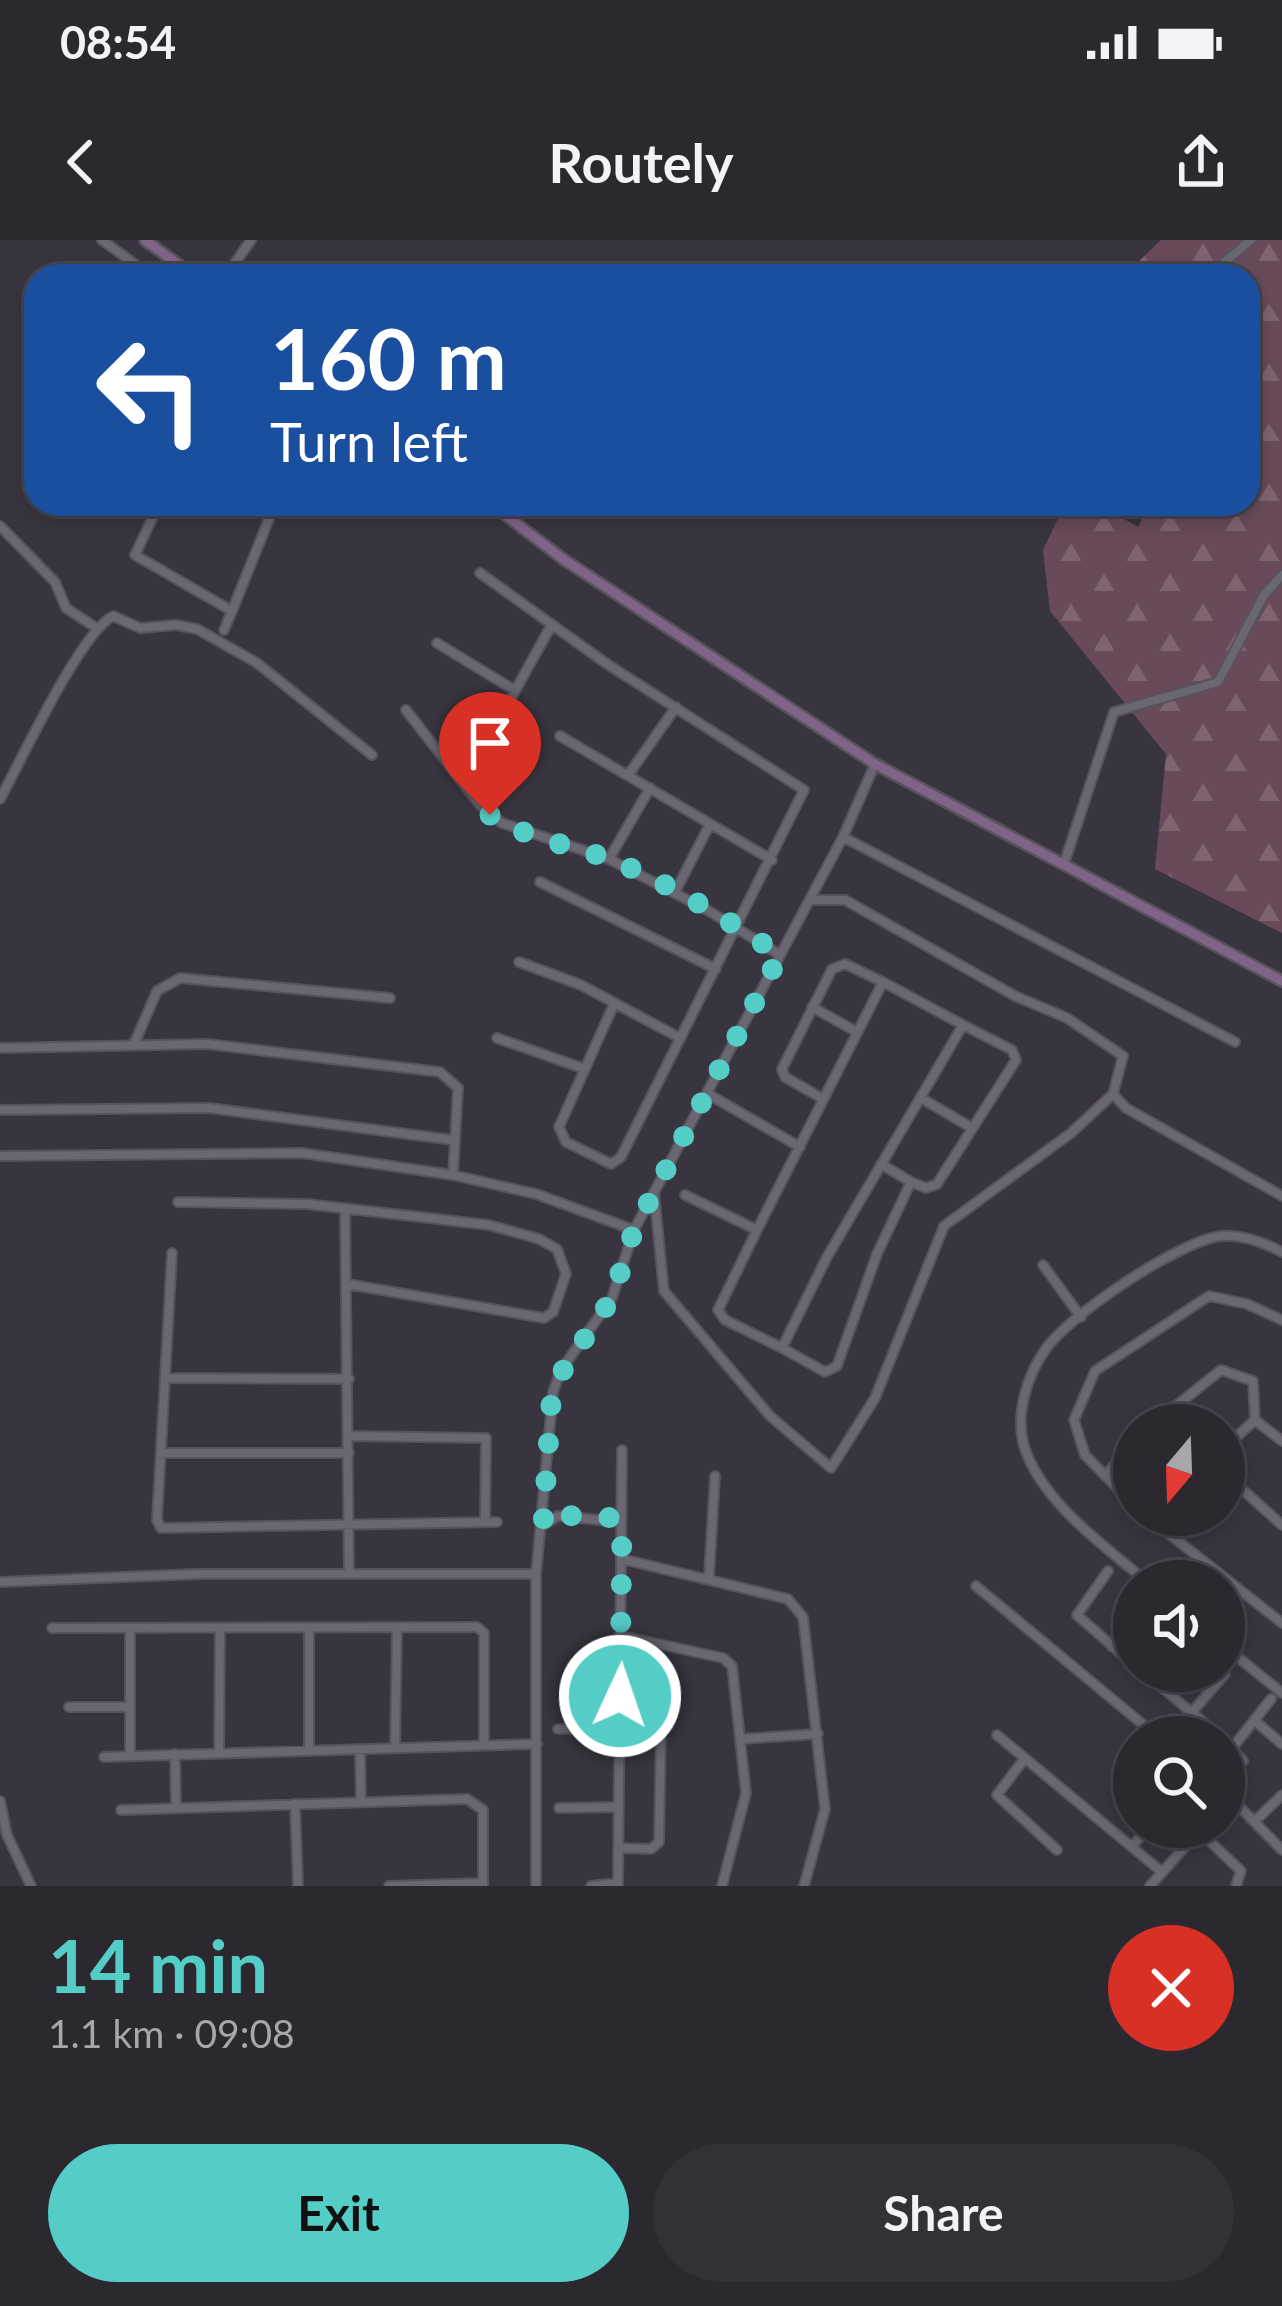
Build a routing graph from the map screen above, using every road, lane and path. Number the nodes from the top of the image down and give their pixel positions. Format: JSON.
{"nodes":[{"id":1,"x":101,"y":240,"type":"edge"},
{"id":2,"x":145,"y":240,"type":"edge"},
{"id":3,"x":1251,"y":240,"type":"edge"},
{"id":4,"x":134,"y":264,"type":"edge"},
{"id":5,"x":172,"y":264,"type":"edge"},
{"id":6,"x":1222,"y":264,"type":"edge"},
{"id":7,"x":153,"y":516,"type":"edge"},
{"id":8,"x":270,"y":516,"type":"edge"},
{"id":9,"x":506,"y":516,"type":"edge"},
{"id":10,"x":0,"y":526,"type":"edge"},
{"id":11,"x":480,"y":573,"type":"dead end"},
{"id":12,"x":1282,"y":575,"type":"edge"},
{"id":13,"x":232,"y":611,"type":"junction"},
{"id":14,"x":551,"y":626,"type":"junction"},
{"id":15,"x":98,"y":629,"type":"junction"},
{"id":16,"x":224,"y":630,"type":"dead end"},
{"id":17,"x":437,"y":644,"type":"dead end"},
{"id":18,"x":514,"y":690,"type":"junction"},
{"id":19,"x":676,"y":706,"type":"junction"},
{"id":20,"x":406,"y":710,"type":"dead end"},
{"id":21,"x":560,"y":736,"type":"dead end"},
{"id":22,"x":485,"y":745,"type":"dead end"},
{"id":23,"x":372,"y":755,"type":"dead end"},
{"id":24,"x":875,"y":764,"type":"junction"},
{"id":25,"x":629,"y":774,"type":"junction"},
{"id":26,"x":650,"y":788,"type":"junction"},
{"id":27,"x":0,"y":799,"type":"edge"},
{"id":28,"x":710,"y":824,"type":"junction"},
{"id":29,"x":843,"y":837,"type":"junction"},
{"id":30,"x":609,"y":859,"type":"junction"},
{"id":31,"x":772,"y":860,"type":"junction"},
{"id":32,"x":1064,"y":864,"type":"junction"},
{"id":33,"x":540,"y":882,"type":"dead end"},
{"id":34,"x":675,"y":892,"type":"junction"},
{"id":35,"x":810,"y":900,"type":"junction"},
{"id":36,"x":738,"y":927,"type":"junction"},
{"id":37,"x":780,"y":955,"type":"junction"},
{"id":38,"x":519,"y":962,"type":"dead end"},
{"id":39,"x":716,"y":969,"type":"junction"},
{"id":40,"x":1282,"y":981,"type":"edge"},
{"id":41,"x":883,"y":982,"type":"junction"},
{"id":42,"x":390,"y":998,"type":"dead end"},
{"id":43,"x":614,"y":1004,"type":"junction"},
{"id":44,"x":812,"y":1007,"type":"junction"},
{"id":45,"x":963,"y":1024,"type":"junction"},
{"id":46,"x":857,"y":1032,"type":"junction"},
{"id":47,"x":680,"y":1038,"type":"junction"},
{"id":48,"x":497,"y":1039,"type":"dead end"},
{"id":49,"x":1234,"y":1042,"type":"dead end"},
{"id":50,"x":134,"y":1044,"type":"junction"},
{"id":51,"x":0,"y":1048,"type":"edge"},
{"id":52,"x":582,"y":1068,"type":"junction"},
{"id":53,"x":708,"y":1094,"type":"junction"},
{"id":54,"x":1113,"y":1094,"type":"junction"},
{"id":55,"x":921,"y":1098,"type":"junction"},
{"id":56,"x":823,"y":1099,"type":"junction"},
{"id":57,"x":0,"y":1110,"type":"edge"},
{"id":58,"x":972,"y":1128,"type":"junction"},
{"id":59,"x":454,"y":1140,"type":"junction"},
{"id":60,"x":800,"y":1147,"type":"junction"},
{"id":61,"x":0,"y":1156,"type":"edge"},
{"id":62,"x":881,"y":1164,"type":"junction"},
{"id":63,"x":453,"y":1175,"type":"junction"},
{"id":64,"x":911,"y":1182,"type":"junction"},
{"id":65,"x":654,"y":1193,"type":"junction"},
{"id":66,"x":685,"y":1195,"type":"dead end"},
{"id":67,"x":1282,"y":1196,"type":"edge"},
{"id":68,"x":178,"y":1202,"type":"dead end"},
{"id":69,"x":345,"y":1210,"type":"junction"},
{"id":70,"x":634,"y":1230,"type":"junction"},
{"id":71,"x":757,"y":1230,"type":"junction"},
{"id":72,"x":1282,"y":1252,"type":"edge"},
{"id":73,"x":172,"y":1253,"type":"dead end"},
{"id":74,"x":1043,"y":1265,"type":"dead end"},
{"id":75,"x":347,"y":1284,"type":"junction"},
{"id":76,"x":1081,"y":1317,"type":"junction"},
{"id":77,"x":1282,"y":1320,"type":"edge"},
{"id":78,"x":782,"y":1348,"type":"junction"},
{"id":79,"x":166,"y":1378,"type":"junction"},
{"id":80,"x":349,"y":1379,"type":"junction"},
{"id":81,"x":1177,"y":1404,"type":"edge"},
{"id":82,"x":1255,"y":1420,"type":"junction"},
{"id":83,"x":1245,"y":1429,"type":"edge"},
{"id":84,"x":349,"y":1436,"type":"junction"},
{"id":85,"x":1282,"y":1441,"type":"edge"},
{"id":86,"x":622,"y":1450,"type":"dead end"},
{"id":87,"x":161,"y":1453,"type":"junction"},
{"id":88,"x":349,"y":1453,"type":"junction"},
{"id":89,"x":1113,"y":1467,"type":"edge"},
{"id":90,"x":715,"y":1476,"type":"dead end"},
{"id":91,"x":1105,"y":1476,"type":"junction"},
{"id":92,"x":1113,"y":1484,"type":"edge"},
{"id":93,"x":1245,"y":1492,"type":"edge"},
{"id":94,"x":622,"y":1523,"type":"junction"},
{"id":95,"x":350,"y":1525,"type":"junction"},
{"id":96,"x":1282,"y":1525,"type":"edge"},
{"id":97,"x":543,"y":1526,"type":"junction"},
{"id":98,"x":1171,"y":1536,"type":"edge"},
{"id":99,"x":622,"y":1559,"type":"junction"},
{"id":100,"x":1123,"y":1560,"type":"edge"},
{"id":101,"x":1108,"y":1571,"type":"dead end"},
{"id":102,"x":349,"y":1573,"type":"junction"},
{"id":103,"x":536,"y":1574,"type":"junction"},
{"id":104,"x":709,"y":1576,"type":"junction"},
{"id":105,"x":0,"y":1582,"type":"edge"},
{"id":106,"x":976,"y":1586,"type":"dead end"},
{"id":107,"x":1282,"y":1624,"type":"edge"},
{"id":108,"x":52,"y":1628,"type":"dead end"},
{"id":109,"x":308,"y":1628,"type":"junction"},
{"id":110,"x":397,"y":1628,"type":"junction"},
{"id":111,"x":220,"y":1629,"type":"junction"},
{"id":112,"x":130,"y":1630,"type":"junction"},
{"id":113,"x":622,"y":1636,"type":"junction"},
{"id":114,"x":1112,"y":1647,"type":"edge"},
{"id":115,"x":1245,"y":1663,"type":"edge"},
{"id":116,"x":1172,"y":1692,"type":"edge"},
{"id":117,"x":1209,"y":1692,"type":"edge"},
{"id":118,"x":1282,"y":1693,"type":"edge"},
{"id":119,"x":1271,"y":1699,"type":"dead end"},
{"id":120,"x":69,"y":1707,"type":"dead end"},
{"id":121,"x":129,"y":1707,"type":"junction"},
{"id":122,"x":1192,"y":1712,"type":"junction"},
{"id":123,"x":1133,"y":1716,"type":"edge"},
{"id":124,"x":1197,"y":1716,"type":"edge"},
{"id":125,"x":1254,"y":1720,"type":"junction"},
{"id":126,"x":619,"y":1724,"type":"junction"},
{"id":127,"x":558,"y":1729,"type":"dead end"},
{"id":128,"x":1245,"y":1732,"type":"edge"},
{"id":129,"x":818,"y":1734,"type":"junction"},
{"id":130,"x":998,"y":1736,"type":"dead end"},
{"id":131,"x":740,"y":1739,"type":"junction"},
{"id":132,"x":537,"y":1744,"type":"junction"},
{"id":133,"x":1282,"y":1744,"type":"edge"},
{"id":134,"x":484,"y":1745,"type":"junction"},
{"id":135,"x":395,"y":1747,"type":"junction"},
{"id":136,"x":360,"y":1749,"type":"junction"},
{"id":137,"x":309,"y":1751,"type":"junction"},
{"id":138,"x":219,"y":1753,"type":"junction"},
{"id":139,"x":175,"y":1754,"type":"junction"},
{"id":140,"x":130,"y":1756,"type":"junction"},
{"id":141,"x":104,"y":1757,"type":"dead end"},
{"id":142,"x":1025,"y":1758,"type":"junction"},
{"id":143,"x":1282,"y":1795,"type":"edge"},
{"id":144,"x":0,"y":1801,"type":"edge"},
{"id":145,"x":361,"y":1802,"type":"junction"},
{"id":146,"x":296,"y":1804,"type":"junction"},
{"id":147,"x":176,"y":1807,"type":"junction"},
{"id":148,"x":619,"y":1807,"type":"junction"},
{"id":149,"x":560,"y":1808,"type":"dead end"},
{"id":150,"x":1245,"y":1809,"type":"edge"},
{"id":151,"x":121,"y":1810,"type":"dead end"},
{"id":152,"x":1256,"y":1820,"type":"junction"},
{"id":153,"x":1113,"y":1830,"type":"edge"},
{"id":154,"x":3,"y":1836,"type":"edge"},
{"id":155,"x":1281,"y":1847,"type":"edge"},
{"id":156,"x":618,"y":1848,"type":"junction"},
{"id":157,"x":1134,"y":1848,"type":"edge"},
{"id":158,"x":1057,"y":1850,"type":"dead end"},
{"id":159,"x":1162,"y":1872,"type":"junction"},
{"id":160,"x":483,"y":1885,"type":"edge"},
{"id":161,"x":618,"y":1885,"type":"edge"},
{"id":162,"x":31,"y":1886,"type":"edge"},
{"id":163,"x":298,"y":1886,"type":"edge"},
{"id":164,"x":389,"y":1886,"type":"edge"},
{"id":165,"x":404,"y":1886,"type":"edge"},
{"id":166,"x":536,"y":1886,"type":"edge"},
{"id":167,"x":591,"y":1886,"type":"edge"},
{"id":168,"x":722,"y":1886,"type":"edge"},
{"id":169,"x":805,"y":1886,"type":"edge"},
{"id":170,"x":1150,"y":1886,"type":"edge"},
{"id":171,"x":1236,"y":1886,"type":"edge"}],
"edges":[{"from":1,"to":4,"type":"street"},
{"from":2,"to":5,"type":"main road"},
{"from":3,"to":6,"type":"street"},
{"from":7,"to":13,"type":"street"},
{"from":8,"to":13,"type":"street"},
{"from":9,"to":24,"type":"main road"},
{"from":10,"to":15,"type":"street"},
{"from":11,"to":14,"type":"street"},
{"from":12,"to":32,"type":"street"},
{"from":13,"to":16,"type":"street"},
{"from":14,"to":18,"type":"street"},
{"from":14,"to":19,"type":"street"},
{"from":15,"to":23,"type":"street"},
{"from":15,"to":27,"type":"street"},
{"from":17,"to":18,"type":"street"},
{"from":18,"to":22,"type":"street"},
{"from":19,"to":25,"type":"street"},
{"from":19,"to":31,"type":"street"},
{"from":20,"to":30,"type":"street"},
{"from":21,"to":25,"type":"street"},
{"from":24,"to":29,"type":"street"},
{"from":24,"to":32,"type":"main road"},
{"from":25,"to":26,"type":"street"},
{"from":26,"to":28,"type":"street"},
{"from":26,"to":30,"type":"street"},
{"from":28,"to":31,"type":"street"},
{"from":28,"to":34,"type":"street"},
{"from":29,"to":35,"type":"street"},
{"from":29,"to":49,"type":"street"},
{"from":30,"to":34,"type":"street"},
{"from":31,"to":36,"type":"street"},
{"from":32,"to":40,"type":"main road"},
{"from":33,"to":39,"type":"street"},
{"from":34,"to":36,"type":"street"},
{"from":35,"to":37,"type":"street"},
{"from":35,"to":54,"type":"street"},
{"from":36,"to":37,"type":"street"},
{"from":36,"to":39,"type":"street"},
{"from":37,"to":53,"type":"street"},
{"from":38,"to":43,"type":"street"},
{"from":39,"to":47,"type":"street"},
{"from":41,"to":44,"type":"street"},
{"from":41,"to":45,"type":"street"},
{"from":41,"to":46,"type":"street"},
{"from":42,"to":50,"type":"street"},
{"from":43,"to":47,"type":"street"},
{"from":43,"to":52,"type":"street"},
{"from":44,"to":46,"type":"street"},
{"from":44,"to":56,"type":"street"},
{"from":45,"to":55,"type":"street"},
{"from":45,"to":58,"type":"street"},
{"from":46,"to":56,"type":"street"},
{"from":47,"to":52,"type":"street"},
{"from":48,"to":52,"type":"street"},
{"from":50,"to":51,"type":"street"},
{"from":50,"to":59,"type":"street"},
{"from":53,"to":60,"type":"street"},
{"from":53,"to":65,"type":"street"},
{"from":54,"to":65,"type":"street"},
{"from":54,"to":67,"type":"street"},
{"from":55,"to":58,"type":"street"},
{"from":55,"to":62,"type":"street"},
{"from":56,"to":60,"type":"street"},
{"from":57,"to":59,"type":"street"},
{"from":58,"to":64,"type":"street"},
{"from":59,"to":63,"type":"street"},
{"from":60,"to":71,"type":"street"},
{"from":61,"to":63,"type":"street"},
{"from":62,"to":64,"type":"street"},
{"from":62,"to":78,"type":"street"},
{"from":63,"to":70,"type":"street"},
{"from":64,"to":78,"type":"street"},
{"from":65,"to":70,"type":"street"},
{"from":66,"to":71,"type":"street"},
{"from":68,"to":69,"type":"street"},
{"from":69,"to":75,"type":"street"},
{"from":69,"to":75,"type":"street"},
{"from":70,"to":97,"type":"street"},
{"from":71,"to":78,"type":"street"},
{"from":72,"to":76,"type":"street"},
{"from":73,"to":79,"type":"street"},
{"from":74,"to":76,"type":"street"},
{"from":75,"to":80,"type":"street"},
{"from":76,"to":100,"type":"street"},
{"from":77,"to":91,"type":"street"},
{"from":79,"to":80,"type":"street"},
{"from":79,"to":87,"type":"street"},
{"from":80,"to":84,"type":"street"},
{"from":81,"to":82,"type":"street"},
{"from":82,"to":83,"type":"street"},
{"from":82,"to":85,"type":"street"},
{"from":84,"to":88,"type":"street"},
{"from":84,"to":95,"type":"street"},
{"from":86,"to":94,"type":"street"},
{"from":87,"to":88,"type":"street"},
{"from":87,"to":95,"type":"street"},
{"from":88,"to":95,"type":"street"},
{"from":89,"to":91,"type":"street"},
{"from":90,"to":104,"type":"street"},
{"from":91,"to":92,"type":"street"},
{"from":93,"to":96,"type":"street"},
{"from":94,"to":97,"type":"street"},
{"from":94,"to":99,"type":"street"},
{"from":95,"to":102,"type":"street"},
{"from":97,"to":103,"type":"street"},
{"from":98,"to":107,"type":"street"},
{"from":99,"to":104,"type":"street"},
{"from":99,"to":113,"type":"street"},
{"from":101,"to":114,"type":"street"},
{"from":102,"to":103,"type":"street"},
{"from":102,"to":105,"type":"street"},
{"from":103,"to":132,"type":"street"},
{"from":104,"to":129,"type":"street"},
{"from":106,"to":123,"type":"street"},
{"from":108,"to":112,"type":"street"},
{"from":109,"to":110,"type":"street"},
{"from":109,"to":111,"type":"street"},
{"from":109,"to":137,"type":"street"},
{"from":110,"to":134,"type":"street"},
{"from":110,"to":135,"type":"street"},
{"from":111,"to":112,"type":"street"},
{"from":111,"to":138,"type":"street"},
{"from":112,"to":121,"type":"street"},
{"from":113,"to":126,"type":"street"},
{"from":113,"to":131,"type":"street"},
{"from":115,"to":118,"type":"street"},
{"from":116,"to":122,"type":"street"},
{"from":117,"to":122,"type":"street"},
{"from":119,"to":125,"type":"street"},
{"from":120,"to":121,"type":"street"},
{"from":121,"to":140,"type":"street"},
{"from":122,"to":124,"type":"street"},
{"from":125,"to":128,"type":"street"},
{"from":125,"to":133,"type":"street"},
{"from":126,"to":127,"type":"street"},
{"from":126,"to":148,"type":"street"},
{"from":126,"to":156,"type":"street"},
{"from":129,"to":131,"type":"street"},
{"from":129,"to":169,"type":"street"},
{"from":130,"to":142,"type":"street"},
{"from":131,"to":168,"type":"street"},
{"from":132,"to":134,"type":"street"},
{"from":132,"to":166,"type":"street"},
{"from":134,"to":135,"type":"street"},
{"from":135,"to":136,"type":"street"},
{"from":136,"to":137,"type":"street"},
{"from":136,"to":145,"type":"street"},
{"from":137,"to":138,"type":"street"},
{"from":138,"to":139,"type":"street"},
{"from":139,"to":140,"type":"street"},
{"from":139,"to":147,"type":"street"},
{"from":140,"to":141,"type":"street"},
{"from":142,"to":153,"type":"street"},
{"from":142,"to":158,"type":"street"},
{"from":143,"to":152,"type":"street"},
{"from":144,"to":154,"type":"street"},
{"from":145,"to":146,"type":"street"},
{"from":145,"to":160,"type":"street"},
{"from":146,"to":147,"type":"street"},
{"from":146,"to":163,"type":"street"},
{"from":147,"to":151,"type":"street"},
{"from":148,"to":149,"type":"street"},
{"from":148,"to":156,"type":"street"},
{"from":150,"to":152,"type":"street"},
{"from":152,"to":155,"type":"street"},
{"from":154,"to":162,"type":"street"},
{"from":156,"to":161,"type":"street"},
{"from":157,"to":159,"type":"street"},
{"from":159,"to":170,"type":"street"},
{"from":159,"to":171,"type":"street"},
{"from":160,"to":165,"type":"street"},
{"from":161,"to":167,"type":"street"},
{"from":164,"to":165,"type":"street"}]}
